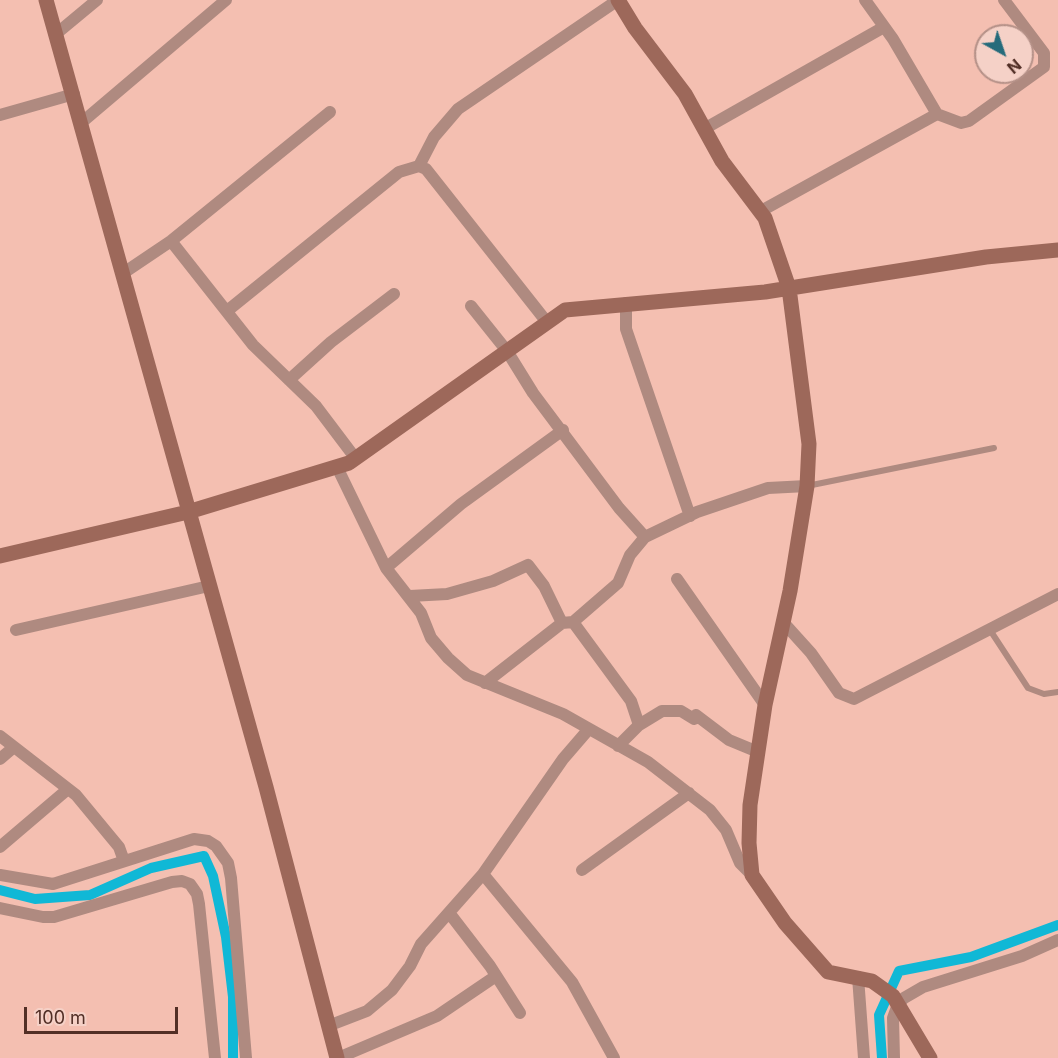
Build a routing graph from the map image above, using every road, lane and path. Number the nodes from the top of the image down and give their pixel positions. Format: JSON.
{"nodes":[{"id":1,"x":46,"y":0,"type":"edge"},
{"id":2,"x":97,"y":0,"type":"edge"},
{"id":3,"x":226,"y":0,"type":"edge"},
{"id":4,"x":618,"y":0,"type":"edge"},
{"id":5,"x":865,"y":0,"type":"edge"},
{"id":6,"x":1004,"y":0,"type":"edge"},
{"id":7,"x":884,"y":27,"type":"junction"},
{"id":8,"x":56,"y":33,"type":"junction"},
{"id":9,"x":74,"y":94,"type":"junction"},
{"id":10,"x":330,"y":112,"type":"dead end"},
{"id":11,"x":938,"y":114,"type":"junction"},
{"id":12,"x":0,"y":115,"type":"edge"},
{"id":13,"x":81,"y":123,"type":"junction"},
{"id":14,"x":705,"y":129,"type":"junction"},
{"id":15,"x":419,"y":166,"type":"junction"},
{"id":16,"x":761,"y":211,"type":"junction"},
{"id":17,"x":171,"y":241,"type":"junction"},
{"id":18,"x":1058,"y":250,"type":"edge"},
{"id":19,"x":122,"y":274,"type":"junction"},
{"id":20,"x":789,"y":288,"type":"junction"},
{"id":21,"x":394,"y":294,"type":"dead end"},
{"id":22,"x":626,"y":303,"type":"junction"},
{"id":23,"x":471,"y":306,"type":"dead end"},
{"id":24,"x":227,"y":311,"type":"junction"},
{"id":25,"x":546,"y":321,"type":"junction"},
{"id":26,"x":507,"y":351,"type":"junction"},
{"id":27,"x":289,"y":380,"type":"junction"},
{"id":28,"x":563,"y":430,"type":"junction"},
{"id":29,"x":994,"y":448,"type":"dead end"},
{"id":30,"x":356,"y":459,"type":"junction"},
{"id":31,"x":337,"y":467,"type":"junction"},
{"id":32,"x":807,"y":486,"type":"junction"},
{"id":33,"x":188,"y":512,"type":"junction"},
{"id":34,"x":690,"y":516,"type":"junction"},
{"id":35,"x":645,"y":537,"type":"junction"},
{"id":36,"x":0,"y":556,"type":"edge"},
{"id":37,"x":386,"y":568,"type":"junction"},
{"id":38,"x":677,"y":579,"type":"dead end"},
{"id":39,"x":209,"y":586,"type":"junction"},
{"id":40,"x":1058,"y":594,"type":"edge"},
{"id":41,"x":410,"y":596,"type":"junction"},
{"id":42,"x":783,"y":622,"type":"junction"},
{"id":43,"x":567,"y":623,"type":"junction"},
{"id":44,"x":16,"y":630,"type":"dead end"},
{"id":45,"x":990,"y":630,"type":"junction"},
{"id":46,"x":485,"y":683,"type":"junction"},
{"id":47,"x":1056,"y":693,"type":"edge"},
{"id":48,"x":1058,"y":701,"type":"edge"},
{"id":49,"x":765,"y":705,"type":"junction"},
{"id":50,"x":639,"y":725,"type":"junction"},
{"id":51,"x":588,"y":730,"type":"junction"},
{"id":52,"x":0,"y":736,"type":"edge"},
{"id":53,"x":618,"y":746,"type":"junction"},
{"id":54,"x":14,"y":747,"type":"junction"},
{"id":55,"x":758,"y":752,"type":"junction"},
{"id":56,"x":0,"y":759,"type":"edge"},
{"id":57,"x":68,"y":789,"type":"junction"},
{"id":58,"x":689,"y":793,"type":"junction"},
{"id":59,"x":0,"y":847,"type":"edge"},
{"id":60,"x":122,"y":854,"type":"junction"},
{"id":61,"x":582,"y":870,"type":"dead end"},
{"id":62,"x":483,"y":873,"type":"junction"},
{"id":63,"x":0,"y":875,"type":"edge"},
{"id":64,"x":752,"y":875,"type":"junction"},
{"id":65,"x":0,"y":908,"type":"edge"},
{"id":66,"x":450,"y":914,"type":"junction"},
{"id":67,"x":1058,"y":940,"type":"edge"},
{"id":68,"x":496,"y":976,"type":"junction"},
{"id":69,"x":865,"y":979,"type":"junction"},
{"id":70,"x":895,"y":1000,"type":"junction"},
{"id":71,"x":520,"y":1013,"type":"dead end"},
{"id":72,"x":328,"y":1026,"type":"junction"},
{"id":73,"x":215,"y":1058,"type":"edge"},
{"id":74,"x":246,"y":1058,"type":"edge"},
{"id":75,"x":337,"y":1058,"type":"edge"},
{"id":76,"x":614,"y":1058,"type":"edge"},
{"id":77,"x":864,"y":1058,"type":"edge"},
{"id":78,"x":894,"y":1058,"type":"edge"},
{"id":79,"x":930,"y":1058,"type":"edge"}],
"edges":[{"from":1,"to":8,"type":"street"},
{"from":2,"to":8,"type":"street"},
{"from":3,"to":13,"type":"street"},
{"from":4,"to":14,"type":"street"},
{"from":4,"to":15,"type":"street"},
{"from":5,"to":7,"type":"street"},
{"from":6,"to":11,"type":"street"},
{"from":7,"to":11,"type":"street"},
{"from":7,"to":14,"type":"street"},
{"from":8,"to":9,"type":"street"},
{"from":9,"to":12,"type":"street"},
{"from":9,"to":13,"type":"street"},
{"from":10,"to":17,"type":"street"},
{"from":11,"to":16,"type":"street"},
{"from":13,"to":19,"type":"street"},
{"from":14,"to":16,"type":"street"},
{"from":15,"to":24,"type":"street"},
{"from":15,"to":25,"type":"street"},
{"from":16,"to":20,"type":"street"},
{"from":17,"to":19,"type":"street"},
{"from":17,"to":24,"type":"street"},
{"from":18,"to":20,"type":"street"},
{"from":19,"to":33,"type":"street"},
{"from":20,"to":22,"type":"street"},
{"from":20,"to":32,"type":"street"},
{"from":21,"to":27,"type":"street"},
{"from":22,"to":25,"type":"street"},
{"from":22,"to":34,"type":"street"},
{"from":23,"to":26,"type":"street"},
{"from":24,"to":27,"type":"street"},
{"from":25,"to":26,"type":"street"},
{"from":26,"to":28,"type":"street"},
{"from":26,"to":30,"type":"street"},
{"from":27,"to":30,"type":"street"},
{"from":28,"to":35,"type":"street"},
{"from":28,"to":37,"type":"street"},
{"from":29,"to":32,"type":"lane"},
{"from":30,"to":31,"type":"street"},
{"from":31,"to":33,"type":"street"},
{"from":31,"to":37,"type":"street"},
{"from":32,"to":34,"type":"street"},
{"from":32,"to":42,"type":"street"},
{"from":33,"to":36,"type":"street"},
{"from":33,"to":39,"type":"street"},
{"from":34,"to":35,"type":"street"},
{"from":35,"to":43,"type":"street"},
{"from":37,"to":41,"type":"street"},
{"from":38,"to":49,"type":"street"},
{"from":39,"to":44,"type":"street"},
{"from":39,"to":72,"type":"street"},
{"from":40,"to":45,"type":"street"},
{"from":41,"to":43,"type":"street"},
{"from":41,"to":46,"type":"street"},
{"from":42,"to":45,"type":"street"},
{"from":42,"to":49,"type":"street"},
{"from":43,"to":46,"type":"street"},
{"from":43,"to":50,"type":"street"},
{"from":45,"to":47,"type":"lane"},
{"from":46,"to":51,"type":"street"},
{"from":47,"to":48,"type":"lane"},
{"from":49,"to":55,"type":"street"},
{"from":50,"to":53,"type":"street"},
{"from":50,"to":55,"type":"street"},
{"from":51,"to":53,"type":"street"},
{"from":51,"to":62,"type":"street"},
{"from":52,"to":54,"type":"street"},
{"from":53,"to":58,"type":"street"},
{"from":54,"to":56,"type":"street"},
{"from":54,"to":57,"type":"street"},
{"from":55,"to":64,"type":"street"},
{"from":57,"to":59,"type":"street"},
{"from":57,"to":60,"type":"street"},
{"from":58,"to":61,"type":"street"},
{"from":58,"to":64,"type":"street"},
{"from":60,"to":63,"type":"street"},
{"from":60,"to":74,"type":"street"},
{"from":62,"to":66,"type":"street"},
{"from":62,"to":76,"type":"street"},
{"from":64,"to":69,"type":"street"},
{"from":65,"to":73,"type":"street"},
{"from":66,"to":68,"type":"street"},
{"from":66,"to":72,"type":"street"},
{"from":67,"to":70,"type":"street"},
{"from":68,"to":71,"type":"street"},
{"from":68,"to":75,"type":"street"},
{"from":69,"to":70,"type":"street"},
{"from":69,"to":77,"type":"street"},
{"from":70,"to":78,"type":"street"},
{"from":70,"to":79,"type":"street"},
{"from":72,"to":75,"type":"street"}]}
